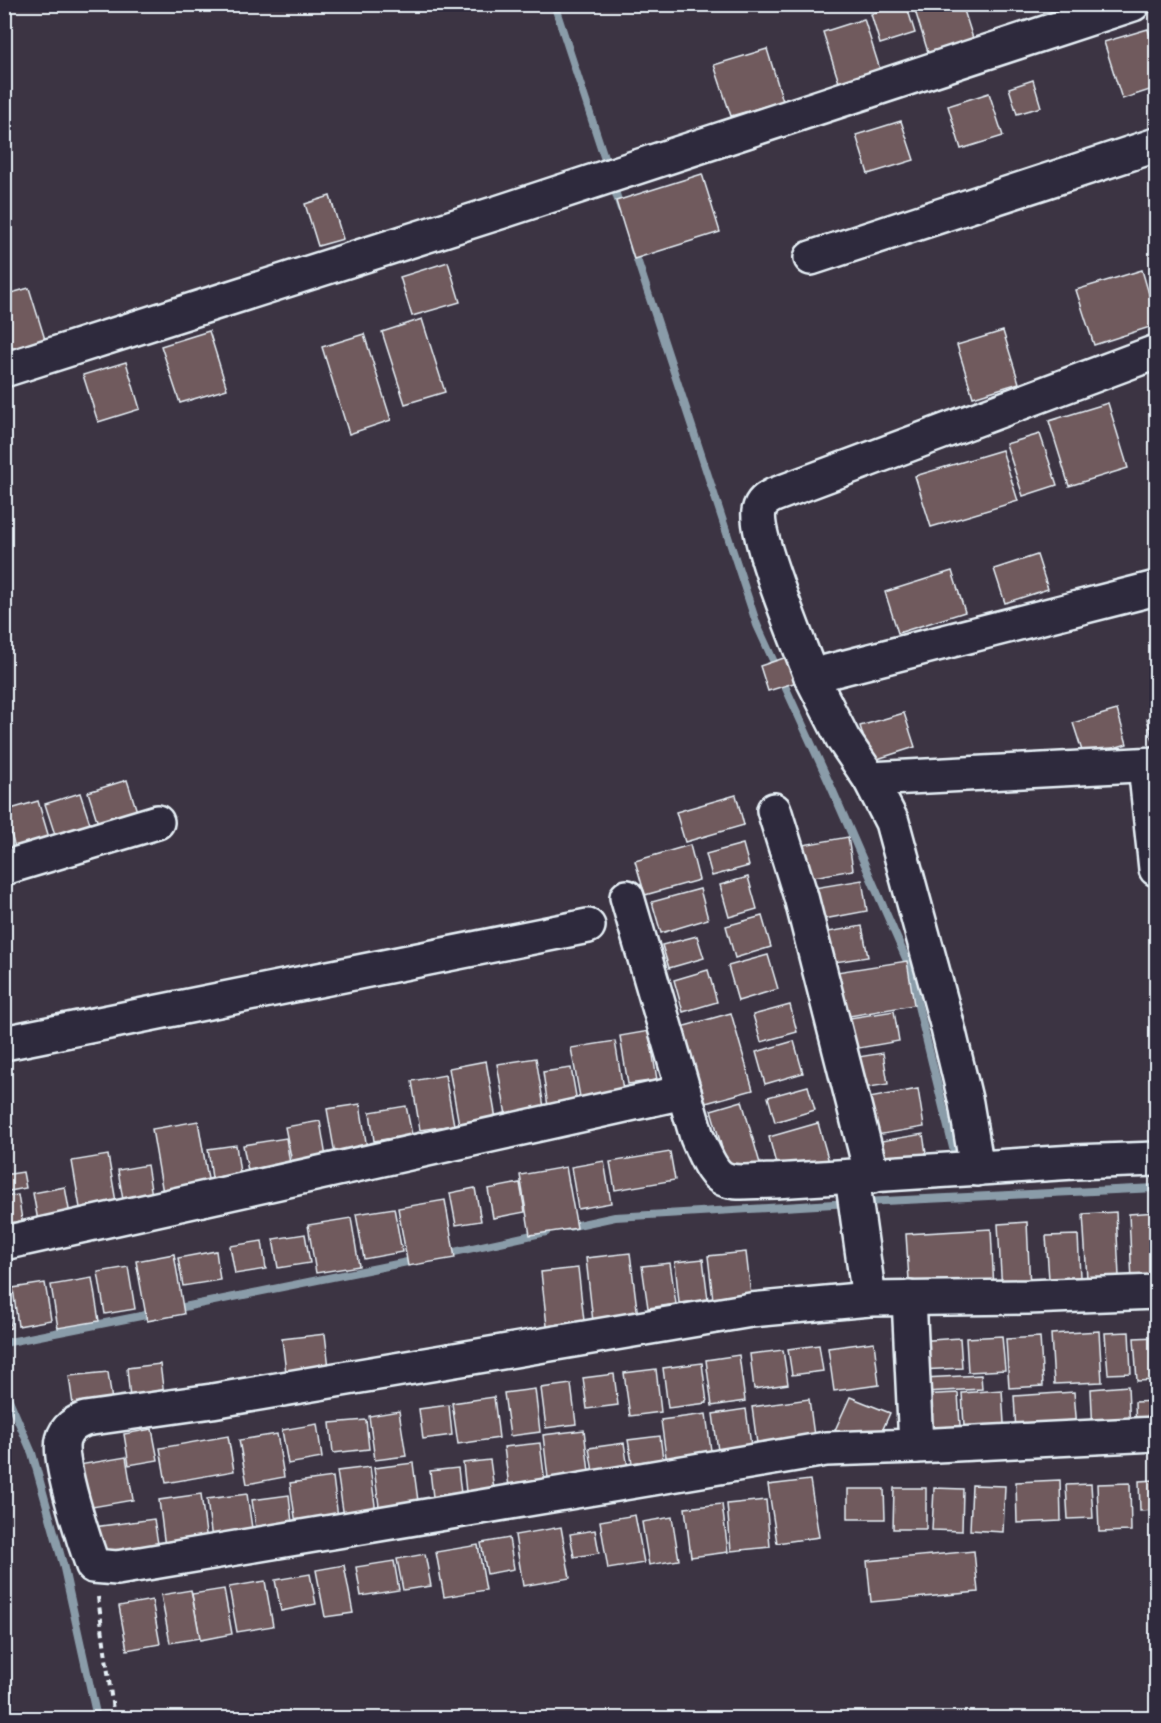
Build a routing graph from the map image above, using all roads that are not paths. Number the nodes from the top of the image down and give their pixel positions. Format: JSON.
{"nodes":[{"id":1,"x":1132,"y":4,"type":"edge"},
{"id":2,"x":1156,"y":145,"type":"edge"},
{"id":3,"x":811,"y":258,"type":"dead end"},
{"id":4,"x":1156,"y":352,"type":"edge"},
{"id":5,"x":4,"y":370,"type":"edge"},
{"id":6,"x":1156,"y":588,"type":"edge"},
{"id":7,"x":811,"y":676,"type":"junction"},
{"id":8,"x":1151,"y":764,"type":"edge"},
{"id":9,"x":870,"y":779,"type":"junction"},
{"id":10,"x":774,"y":810,"type":"dead end"},
{"id":11,"x":157,"y":822,"type":"dead end"},
{"id":12,"x":4,"y":868,"type":"edge"},
{"id":13,"x":1156,"y":869,"type":"edge"},
{"id":14,"x":627,"y":897,"type":"dead end"},
{"id":15,"x":588,"y":926,"type":"dead end"},
{"id":16,"x":4,"y":1043,"type":"edge"},
{"id":17,"x":684,"y":1092,"type":"junction"},
{"id":18,"x":1156,"y":1159,"type":"edge"},
{"id":19,"x":977,"y":1169,"type":"junction"},
{"id":20,"x":862,"y":1176,"type":"junction"},
{"id":21,"x":4,"y":1243,"type":"edge"},
{"id":22,"x":1156,"y":1292,"type":"edge"},
{"id":23,"x":909,"y":1298,"type":"junction"},
{"id":24,"x":869,"y":1299,"type":"junction"},
{"id":25,"x":1156,"y":1434,"type":"edge"},
{"id":26,"x":916,"y":1446,"type":"junction"}],
"edges":[{"from":1,"to":5,"type":"street"},
{"from":2,"to":3,"type":"street"},
{"from":4,"to":7,"type":"street"},
{"from":6,"to":7,"type":"street"},
{"from":7,"to":9,"type":"street"},
{"from":8,"to":9,"type":"street"},
{"from":8,"to":13,"type":"street"},
{"from":9,"to":19,"type":"street"},
{"from":10,"to":20,"type":"street"},
{"from":11,"to":12,"type":"street"},
{"from":14,"to":17,"type":"street"},
{"from":15,"to":16,"type":"street"},
{"from":17,"to":20,"type":"street"},
{"from":17,"to":21,"type":"street"},
{"from":18,"to":19,"type":"street"},
{"from":19,"to":20,"type":"street"},
{"from":20,"to":24,"type":"street"},
{"from":22,"to":23,"type":"street"},
{"from":23,"to":24,"type":"street"},
{"from":23,"to":26,"type":"street"},
{"from":24,"to":26,"type":"street"},
{"from":25,"to":26,"type":"street"}]}
